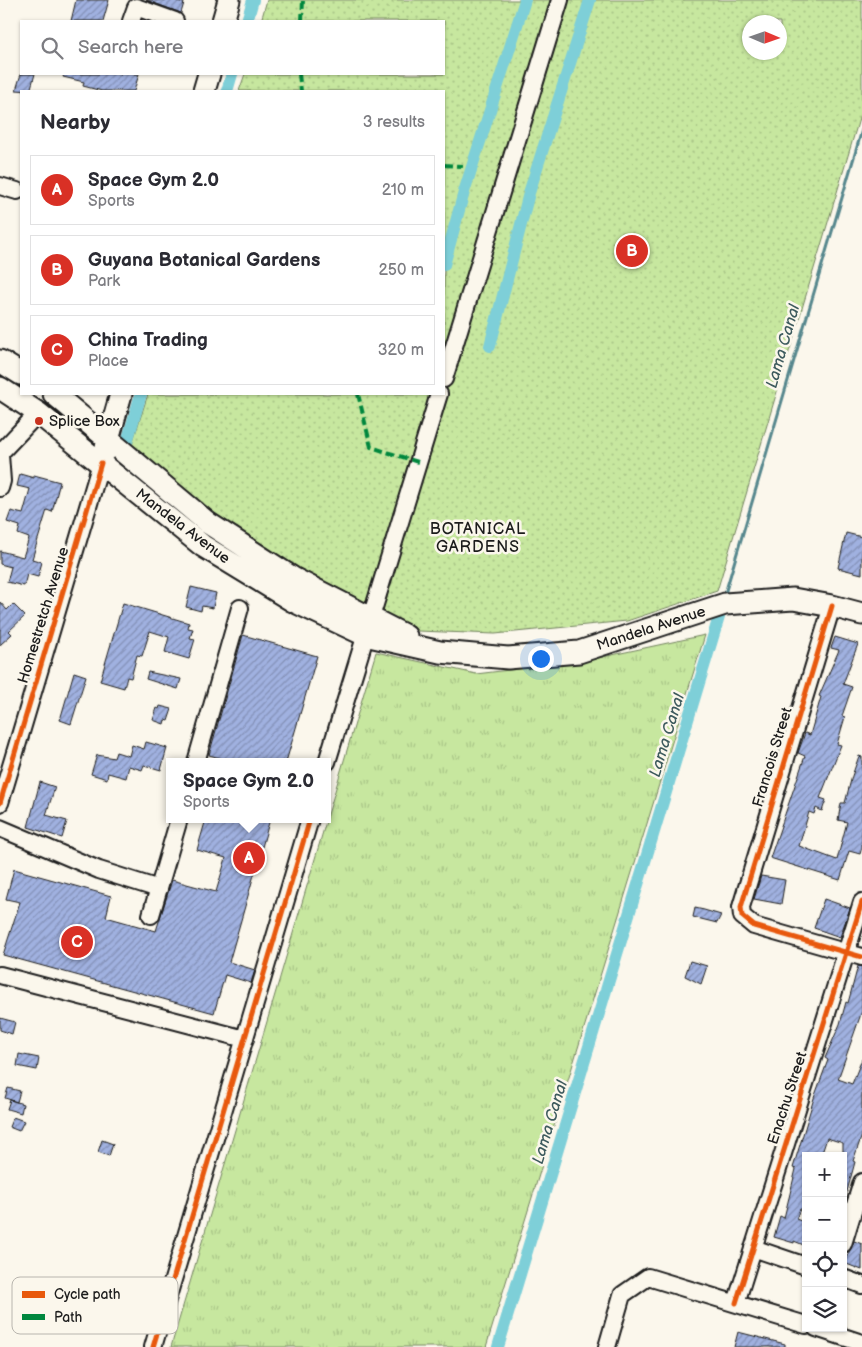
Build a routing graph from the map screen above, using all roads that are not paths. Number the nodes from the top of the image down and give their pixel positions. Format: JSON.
{"nodes":[{"id":1,"x":229,"y":0,"type":"edge"},
{"id":2,"x":560,"y":0,"type":"edge"},
{"id":3,"x":131,"y":20,"type":"edge"},
{"id":4,"x":173,"y":20,"type":"edge"},
{"id":5,"x":223,"y":20,"type":"edge"},
{"id":6,"x":0,"y":186,"type":"edge"},
{"id":7,"x":17,"y":191,"type":"dead end"},
{"id":8,"x":0,"y":361,"type":"edge"},
{"id":9,"x":20,"y":373,"type":"edge"},
{"id":10,"x":445,"y":376,"type":"edge"},
{"id":11,"x":0,"y":388,"type":"edge"},
{"id":12,"x":55,"y":395,"type":"edge"},
{"id":13,"x":121,"y":395,"type":"edge"},
{"id":14,"x":439,"y":395,"type":"edge"},
{"id":15,"x":38,"y":413,"type":"junction"},
{"id":16,"x":108,"y":441,"type":"junction"},
{"id":17,"x":0,"y":454,"type":"edge"},
{"id":18,"x":101,"y":463,"type":"junction"},
{"id":19,"x":0,"y":488,"type":"edge"},
{"id":20,"x":832,"y":606,"type":"junction"},
{"id":21,"x":240,"y":608,"type":"dead end"},
{"id":22,"x":862,"y":614,"type":"edge"},
{"id":23,"x":368,"y":627,"type":"junction"},
{"id":24,"x":197,"y":758,"type":"edge"},
{"id":25,"x":328,"y":758,"type":"edge"},
{"id":26,"x":0,"y":803,"type":"edge"},
{"id":27,"x":178,"y":823,"type":"edge"},
{"id":28,"x":309,"y":823,"type":"edge"},
{"id":29,"x":0,"y":828,"type":"edge"},
{"id":30,"x":159,"y":889,"type":"junction"},
{"id":31,"x":862,"y":902,"type":"edge"},
{"id":32,"x":151,"y":915,"type":"dead end"},
{"id":33,"x":854,"y":955,"type":"edge"},
{"id":34,"x":0,"y":975,"type":"edge"},
{"id":35,"x":245,"y":1039,"type":"junction"},
{"id":36,"x":862,"y":1182,"type":"edge"},
{"id":37,"x":844,"y":1242,"type":"edge"},
{"id":38,"x":753,"y":1248,"type":"junction"},
{"id":39,"x":802,"y":1265,"type":"edge"},
{"id":40,"x":174,"y":1277,"type":"edge"},
{"id":41,"x":847,"y":1279,"type":"edge"},
{"id":42,"x":862,"y":1285,"type":"edge"},
{"id":43,"x":736,"y":1303,"type":"junction"},
{"id":44,"x":802,"y":1324,"type":"edge"},
{"id":45,"x":828,"y":1332,"type":"edge"},
{"id":46,"x":157,"y":1334,"type":"edge"},
{"id":47,"x":862,"y":1343,"type":"edge"},
{"id":48,"x":153,"y":1347,"type":"edge"},
{"id":49,"x":607,"y":1347,"type":"edge"}],
"edges":[{"from":1,"to":5,"type":"main road"},
{"from":2,"to":10,"type":"street"},
{"from":3,"to":4,"type":"street"},
{"from":6,"to":7,"type":"street"},
{"from":8,"to":9,"type":"main road"},
{"from":11,"to":15,"type":"main road","name":"Mandela Avenue"},
{"from":12,"to":16,"type":"main road","name":"Mandela Avenue"},
{"from":13,"to":16,"type":"main road"},
{"from":14,"to":23,"type":"street"},
{"from":15,"to":17,"type":"street"},
{"from":15,"to":18,"type":"main road","name":"Mandela Avenue"},
{"from":16,"to":18,"type":"main road"},
{"from":16,"to":23,"type":"main road","name":"Mandela Avenue"},
{"from":17,"to":19,"type":"street"},
{"from":18,"to":23,"type":"main road","name":"Mandela Avenue"},
{"from":18,"to":26,"type":"street","name":"Homestretch Avenue"},
{"from":20,"to":22,"type":"main road","name":"Mandela Avenue"},
{"from":20,"to":23,"type":"main road","name":"Mandela Avenue"},
{"from":20,"to":33,"type":"street","name":"Francois Street"},
{"from":21,"to":24,"type":"street"},
{"from":23,"to":25,"type":"street"},
{"from":27,"to":30,"type":"street"},
{"from":28,"to":35,"type":"street"},
{"from":29,"to":30,"type":"street"},
{"from":30,"to":32,"type":"street"},
{"from":31,"to":33,"type":"street","name":"Enachu Street"},
{"from":33,"to":38,"type":"street","name":"Enachu Street"},
{"from":34,"to":35,"type":"street"},
{"from":35,"to":40,"type":"street"},
{"from":36,"to":37,"type":"street"},
{"from":38,"to":39,"type":"street"},
{"from":38,"to":43,"type":"street","name":"Enachu Street"},
{"from":41,"to":42,"type":"street"},
{"from":43,"to":44,"type":"street"},
{"from":43,"to":49,"type":"street"},
{"from":45,"to":47,"type":"street"},
{"from":46,"to":48,"type":"street"}]}
